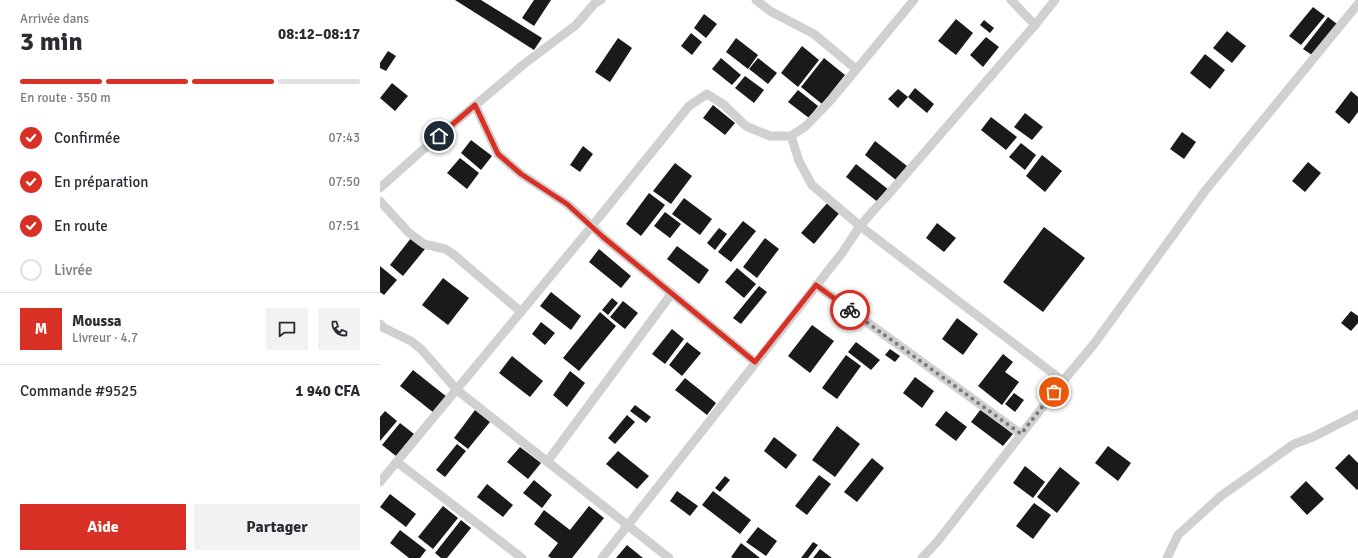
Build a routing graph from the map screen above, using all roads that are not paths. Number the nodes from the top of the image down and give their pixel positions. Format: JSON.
{"nodes":[{"id":1,"x":601,"y":0,"type":"edge"},
{"id":2,"x":756,"y":0,"type":"edge"},
{"id":3,"x":914,"y":0,"type":"edge"},
{"id":4,"x":1011,"y":0,"type":"edge"},
{"id":5,"x":1055,"y":0,"type":"edge"},
{"id":6,"x":1358,"y":4,"type":"edge"},
{"id":7,"x":1035,"y":25,"type":"junction"},
{"id":8,"x":856,"y":69,"type":"junction"},
{"id":9,"x":475,"y":105,"type":"junction"},
{"id":10,"x":791,"y":136,"type":"junction"},
{"id":11,"x":380,"y":188,"type":"edge"},
{"id":12,"x":380,"y":201,"type":"edge"},
{"id":13,"x":592,"y":226,"type":"junction"},
{"id":14,"x":860,"y":226,"type":"junction"},
{"id":15,"x":816,"y":285,"type":"junction"},
{"id":16,"x":672,"y":293,"type":"junction"},
{"id":17,"x":521,"y":312,"type":"junction"},
{"id":18,"x":380,"y":324,"type":"edge"},
{"id":19,"x":755,"y":362,"type":"junction"},
{"id":20,"x":1063,"y":381,"type":"junction"},
{"id":21,"x":457,"y":390,"type":"junction"},
{"id":22,"x":1358,"y":414,"type":"edge"},
{"id":23,"x":1021,"y":434,"type":"junction"},
{"id":24,"x":397,"y":462,"type":"junction"},
{"id":25,"x":547,"y":462,"type":"junction"},
{"id":26,"x":380,"y":482,"type":"edge"},
{"id":27,"x":627,"y":525,"type":"junction"},
{"id":28,"x":522,"y":558,"type":"edge"},
{"id":29,"x":602,"y":558,"type":"edge"},
{"id":30,"x":669,"y":558,"type":"edge"},
{"id":31,"x":922,"y":558,"type":"edge"},
{"id":32,"x":1167,"y":558,"type":"edge"}],
"edges":[{"from":1,"to":9,"type":"street"},
{"from":2,"to":8,"type":"street"},
{"from":3,"to":8,"type":"street"},
{"from":4,"to":7,"type":"street"},
{"from":5,"to":7,"type":"street"},
{"from":6,"to":20,"type":"street"},
{"from":7,"to":14,"type":"street"},
{"from":8,"to":10,"type":"street"},
{"from":9,"to":11,"type":"street"},
{"from":9,"to":13,"type":"street"},
{"from":10,"to":13,"type":"street"},
{"from":10,"to":14,"type":"street"},
{"from":12,"to":17,"type":"street"},
{"from":13,"to":16,"type":"street"},
{"from":13,"to":17,"type":"street"},
{"from":14,"to":15,"type":"street"},
{"from":14,"to":20,"type":"street"},
{"from":15,"to":19,"type":"street"},
{"from":15,"to":23,"type":"street"},
{"from":16,"to":19,"type":"street"},
{"from":16,"to":25,"type":"street"},
{"from":17,"to":21,"type":"street"},
{"from":18,"to":21,"type":"street"},
{"from":19,"to":27,"type":"street"},
{"from":20,"to":23,"type":"street"},
{"from":21,"to":24,"type":"street"},
{"from":21,"to":25,"type":"street"},
{"from":22,"to":32,"type":"street"},
{"from":23,"to":31,"type":"street"},
{"from":24,"to":26,"type":"street"},
{"from":24,"to":28,"type":"street"},
{"from":25,"to":27,"type":"street"},
{"from":27,"to":29,"type":"street"},
{"from":27,"to":30,"type":"street"}]}
